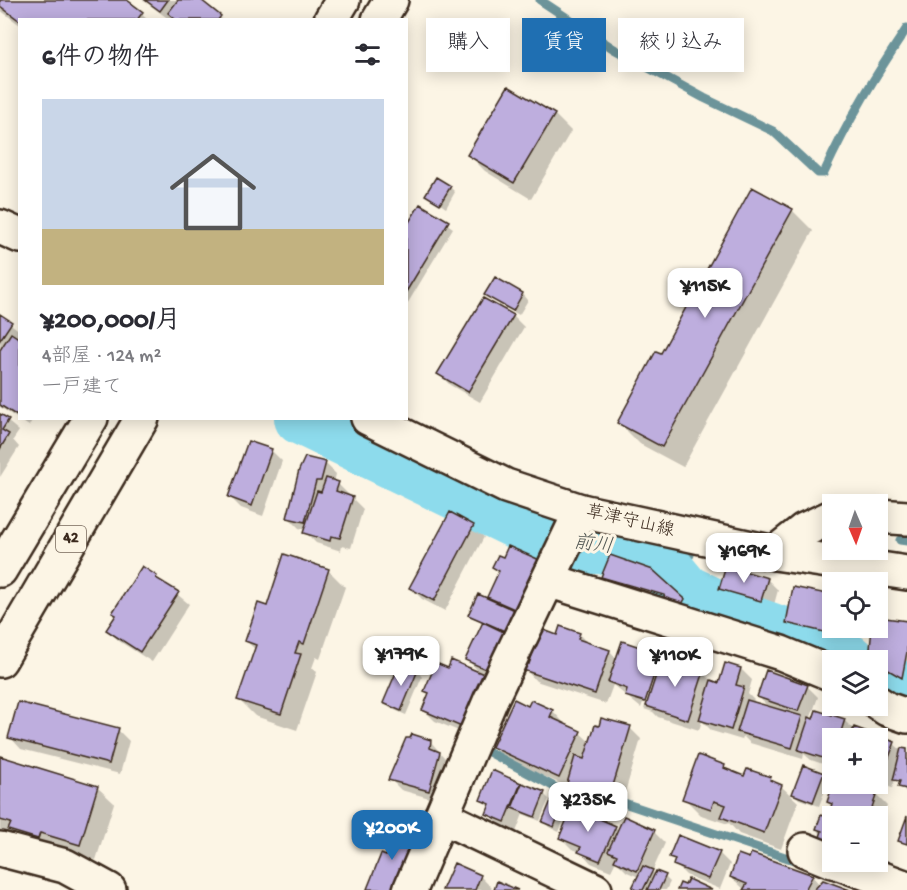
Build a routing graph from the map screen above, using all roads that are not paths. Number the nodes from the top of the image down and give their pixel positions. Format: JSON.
{"nodes":[{"id":1,"x":343,"y":0,"type":"edge"},
{"id":2,"x":391,"y":0,"type":"edge"},
{"id":3,"x":333,"y":18,"type":"edge"},
{"id":4,"x":380,"y":18,"type":"edge"},
{"id":5,"x":0,"y":227,"type":"edge"},
{"id":6,"x":18,"y":235,"type":"edge"},
{"id":7,"x":90,"y":420,"type":"edge"},
{"id":8,"x":141,"y":420,"type":"edge"},
{"id":9,"x":372,"y":420,"type":"edge"},
{"id":10,"x":581,"y":511,"type":"junction"},
{"id":11,"x":888,"y":517,"type":"edge"},
{"id":12,"x":907,"y":518,"type":"edge"},
{"id":13,"x":822,"y":522,"type":"edge"},
{"id":14,"x":775,"y":554,"type":"junction"},
{"id":15,"x":0,"y":570,"type":"edge"},
{"id":16,"x":907,"y":573,"type":"edge"},
{"id":17,"x":548,"y":580,"type":"junction"},
{"id":18,"x":0,"y":660,"type":"edge"},
{"id":19,"x":822,"y":670,"type":"edge"},
{"id":20,"x":888,"y":709,"type":"edge"},
{"id":21,"x":907,"y":716,"type":"edge"},
{"id":22,"x":441,"y":816,"type":"junction"},
{"id":23,"x":0,"y":849,"type":"edge"},
{"id":24,"x":864,"y":872,"type":"edge"},
{"id":25,"x":907,"y":888,"type":"edge"},
{"id":26,"x":109,"y":890,"type":"edge"},
{"id":27,"x":410,"y":890,"type":"edge"},
{"id":28,"x":595,"y":890,"type":"edge"}],
"edges":[{"from":1,"to":3,"type":"street"},
{"from":2,"to":4,"type":"street"},
{"from":5,"to":6,"type":"street"},
{"from":7,"to":15,"type":"street","number":"42"},
{"from":8,"to":18,"type":"street","number":"42"},
{"from":9,"to":10,"type":"street","name":"草津守山線"},
{"from":10,"to":14,"type":"street","name":"草津守山線"},
{"from":10,"to":17,"type":"street"},
{"from":11,"to":12,"type":"street"},
{"from":13,"to":14,"type":"street"},
{"from":14,"to":16,"type":"street","name":"草津守山線"},
{"from":17,"to":19,"type":"street"},
{"from":17,"to":22,"type":"street"},
{"from":20,"to":21,"type":"street"},
{"from":22,"to":27,"type":"street"},
{"from":22,"to":28,"type":"street"},
{"from":23,"to":26,"type":"street"},
{"from":24,"to":25,"type":"street"}]}
